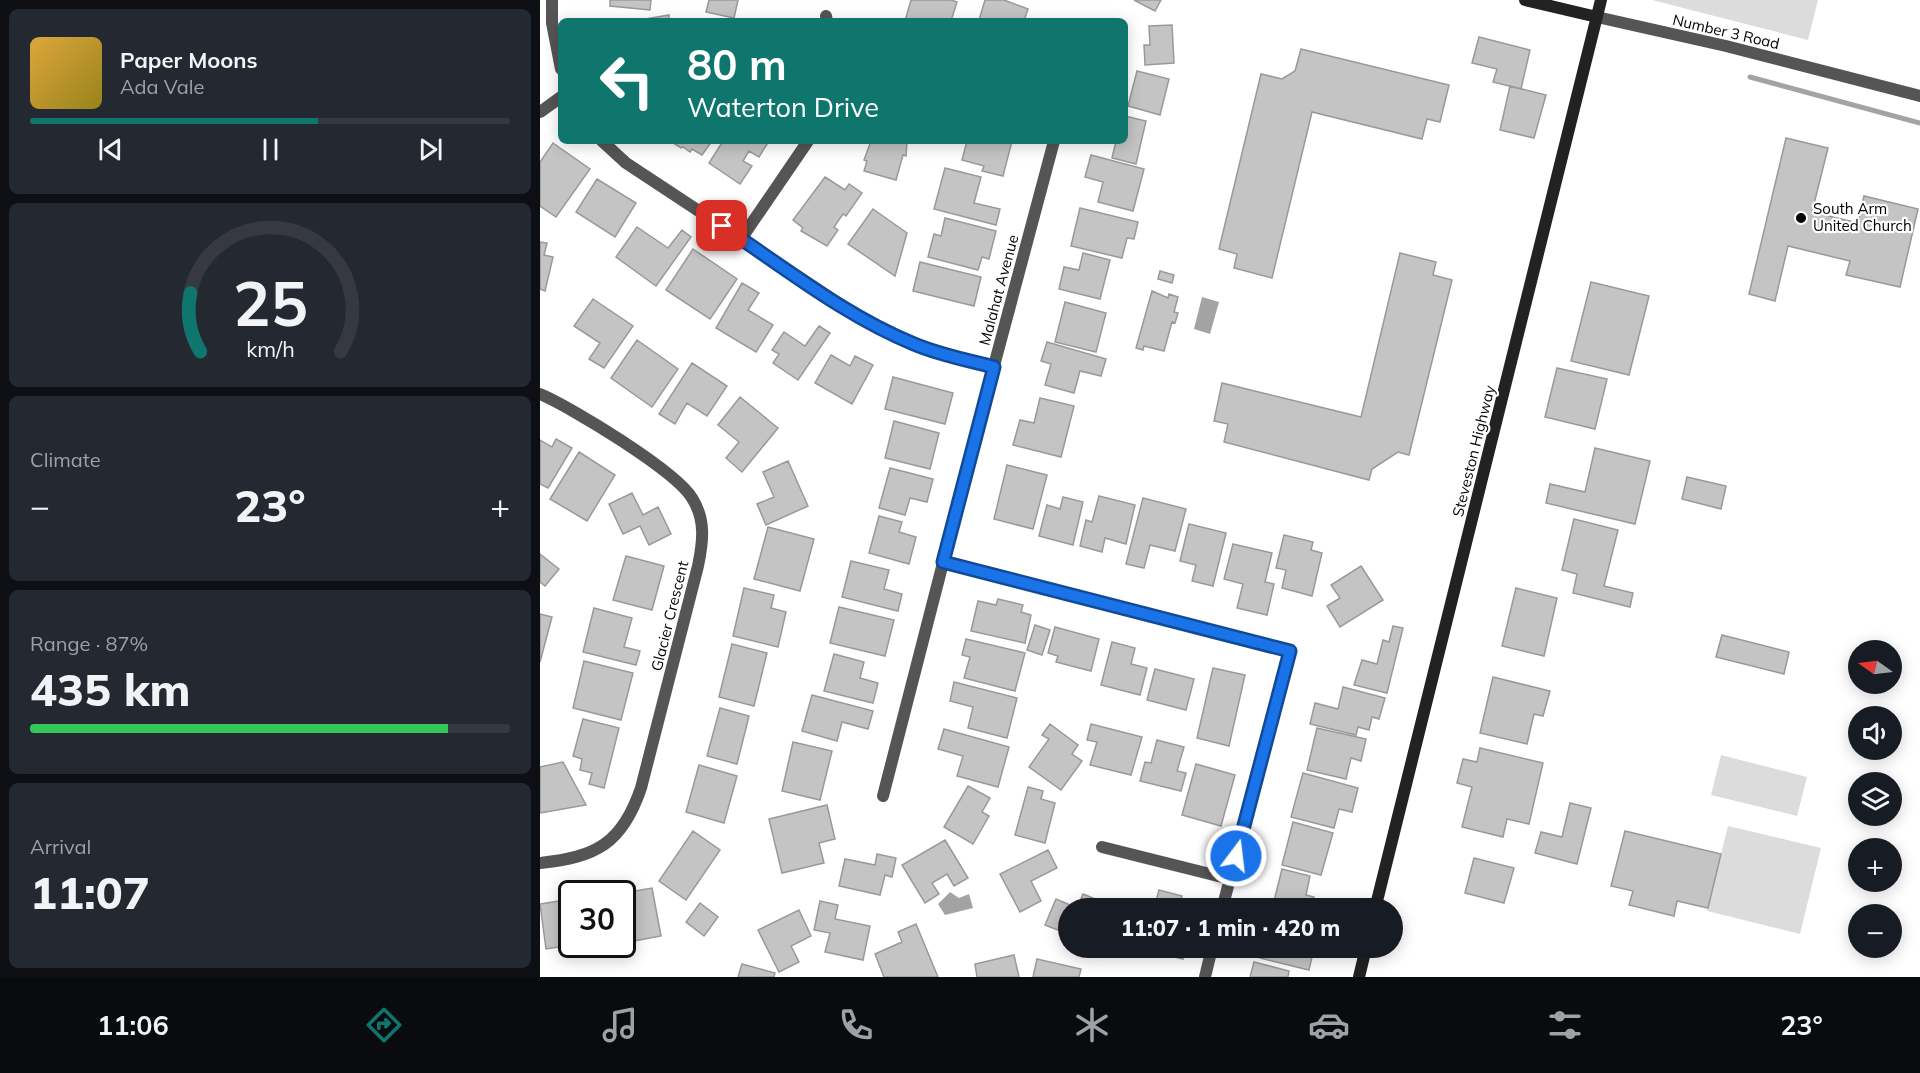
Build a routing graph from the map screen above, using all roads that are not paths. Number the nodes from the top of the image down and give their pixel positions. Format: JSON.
{"nodes":[{"id":1,"x":552,"y":0,"type":"edge"},
{"id":2,"x":1525,"y":0,"type":"edge"},
{"id":3,"x":1601,"y":0,"type":"edge"},
{"id":4,"x":1597,"y":17,"type":"junction"},
{"id":5,"x":558,"y":54,"type":"edge"},
{"id":6,"x":1920,"y":96,"type":"edge"},
{"id":7,"x":558,"y":99,"type":"edge"},
{"id":8,"x":540,"y":112,"type":"edge"},
{"id":9,"x":605,"y":144,"type":"edge"},
{"id":10,"x":806,"y":144,"type":"edge"},
{"id":11,"x":1053,"y":144,"type":"edge"},
{"id":12,"x":741,"y":239,"type":"junction"},
{"id":13,"x":994,"y":367,"type":"junction"},
{"id":14,"x":540,"y":394,"type":"edge"},
{"id":15,"x":943,"y":562,"type":"junction"},
{"id":16,"x":883,"y":796,"type":"dead end"},
{"id":17,"x":1102,"y":847,"type":"dead end"},
{"id":18,"x":540,"y":863,"type":"edge"},
{"id":19,"x":1230,"y":879,"type":"junction"},
{"id":20,"x":1225,"y":898,"type":"edge"},
{"id":21,"x":1379,"y":898,"type":"edge"},
{"id":22,"x":1209,"y":958,"type":"edge"},
{"id":23,"x":1364,"y":958,"type":"edge"},
{"id":24,"x":1204,"y":977,"type":"edge"},
{"id":25,"x":1359,"y":977,"type":"edge"}],
"edges":[{"from":1,"to":5,"type":"street"},
{"from":2,"to":4,"type":"main road","name":"Number 3 Road"},
{"from":3,"to":4,"type":"main road","name":"Steveston Highway"},
{"from":4,"to":6,"type":"street","name":"Number 3 Road"},
{"from":4,"to":21,"type":"main road","name":"Steveston Highway"},
{"from":7,"to":8,"type":"street"},
{"from":9,"to":12,"type":"street"},
{"from":10,"to":12,"type":"street"},
{"from":11,"to":13,"type":"street","name":"Malahat Avenue"},
{"from":12,"to":13,"type":"street"},
{"from":13,"to":15,"type":"street","name":"Malahat Avenue"},
{"from":14,"to":18,"type":"street","name":"Glacier Crescent"},
{"from":15,"to":16,"type":"street","name":"Malahat Avenue"},
{"from":15,"to":19,"type":"street"},
{"from":17,"to":19,"type":"street"},
{"from":19,"to":20,"type":"street"},
{"from":22,"to":24,"type":"street"},
{"from":23,"to":25,"type":"main road"}]}
